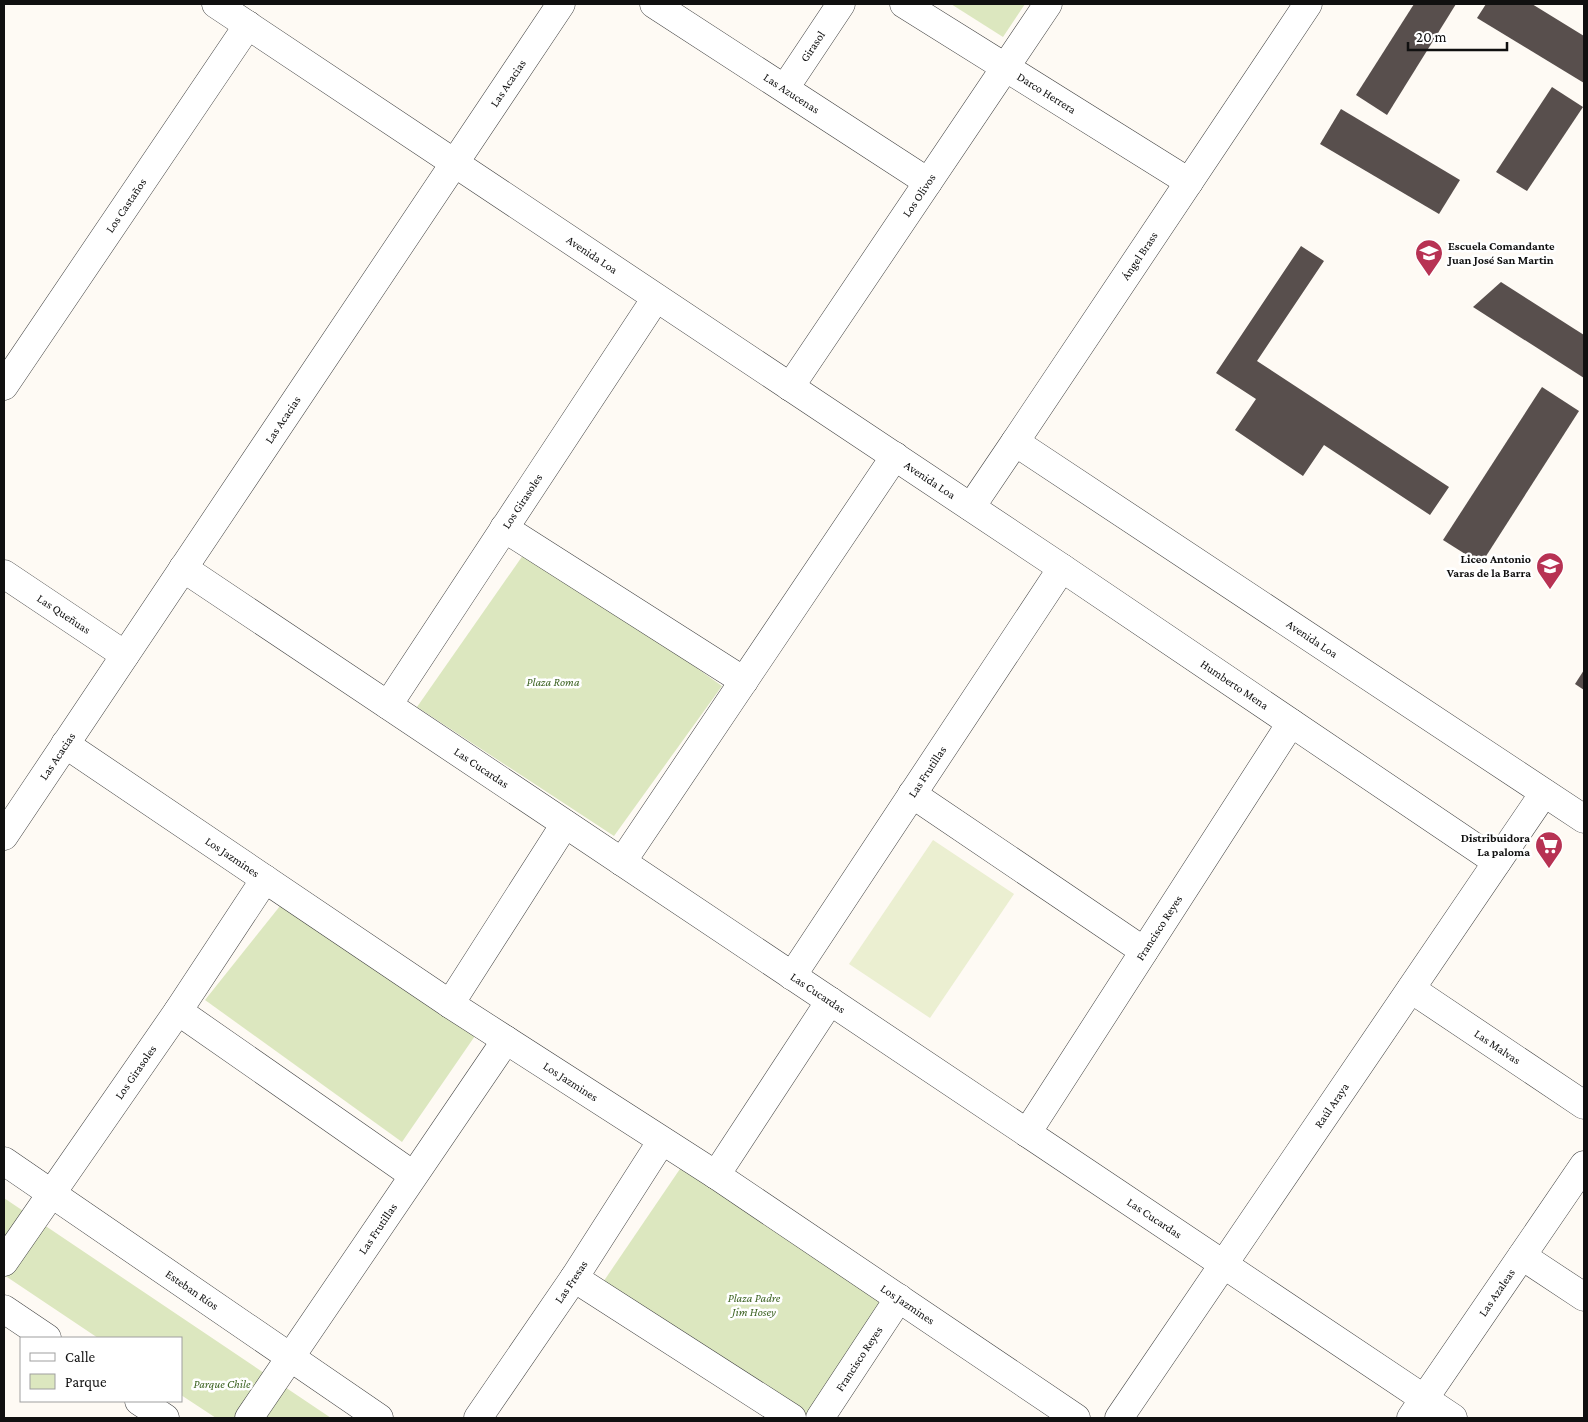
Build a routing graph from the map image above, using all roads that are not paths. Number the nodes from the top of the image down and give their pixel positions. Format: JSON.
{"nodes":[{"id":1,"x":561,"y":4,"type":"edge"},
{"id":2,"x":654,"y":4,"type":"edge"},
{"id":3,"x":841,"y":4,"type":"edge"},
{"id":4,"x":904,"y":4,"type":"edge"},
{"id":5,"x":1048,"y":4,"type":"edge"},
{"id":6,"x":1308,"y":4,"type":"edge"},
{"id":7,"x":223,"y":6,"type":"edge"},
{"id":8,"x":248,"y":26,"type":"junction"},
{"id":9,"x":1005,"y":67,"type":"junction"},
{"id":10,"x":785,"y":88,"type":"junction"},
{"id":11,"x":455,"y":164,"type":"junction"},
{"id":12,"x":928,"y":182,"type":"junction"},
{"id":13,"x":1189,"y":182,"type":"junction"},
{"id":14,"x":656,"y":298,"type":"junction"},
{"id":15,"x":4,"y":386,"type":"edge"},
{"id":16,"x":790,"y":387,"type":"junction"},
{"id":17,"x":1015,"y":442,"type":"junction"},
{"id":18,"x":895,"y":456,"type":"junction"},
{"id":19,"x":971,"y":507,"type":"junction"},
{"id":20,"x":504,"y":528,"type":"junction"},
{"id":21,"x":183,"y":568,"type":"junction"},
{"id":22,"x":1062,"y":568,"type":"junction"},
{"id":23,"x":4,"y":574,"type":"edge"},
{"id":24,"x":126,"y":655,"type":"junction"},
{"id":25,"x":744,"y":681,"type":"junction"},
{"id":26,"x":388,"y":706,"type":"junction"},
{"id":27,"x":1291,"y":723,"type":"junction"},
{"id":28,"x":66,"y":744,"type":"junction"},
{"id":29,"x":1544,"y":793,"type":"junction"},
{"id":30,"x":912,"y":794,"type":"junction"},
{"id":31,"x":1584,"y":819,"type":"edge"},
{"id":32,"x":566,"y":824,"type":"junction"},
{"id":33,"x":4,"y":836,"type":"edge"},
{"id":34,"x":622,"y":862,"type":"junction"},
{"id":35,"x":1498,"y":862,"type":"junction"},
{"id":36,"x":265,"y":879,"type":"junction"},
{"id":37,"x":1144,"y":951,"type":"junction"},
{"id":38,"x":792,"y":976,"type":"junction"},
{"id":39,"x":1411,"y":989,"type":"junction"},
{"id":40,"x":830,"y":1001,"type":"junction"},
{"id":41,"x":450,"y":1004,"type":"junction"},
{"id":42,"x":178,"y":1011,"type":"junction"},
{"id":43,"x":506,"y":1040,"type":"junction"},
{"id":44,"x":1584,"y":1105,"type":"edge"},
{"id":45,"x":1027,"y":1133,"type":"junction"},
{"id":46,"x":661,"y":1142,"type":"junction"},
{"id":47,"x":4,"y":1161,"type":"edge"},
{"id":48,"x":1584,"y":1165,"type":"edge"},
{"id":49,"x":413,"y":1175,"type":"junction"},
{"id":50,"x":716,"y":1175,"type":"junction"},
{"id":51,"x":50,"y":1193,"type":"junction"},
{"id":52,"x":1522,"y":1256,"type":"junction"},
{"id":53,"x":4,"y":1262,"type":"edge"},
{"id":54,"x":1224,"y":1265,"type":"junction"},
{"id":55,"x":574,"y":1278,"type":"junction"},
{"id":56,"x":1584,"y":1297,"type":"edge"},
{"id":57,"x":899,"y":1298,"type":"junction"},
{"id":58,"x":6,"y":1314,"type":"edge"},
{"id":59,"x":45,"y":1337,"type":"edge"},
{"id":60,"x":291,"y":1357,"type":"junction"},
{"id":61,"x":141,"y":1402,"type":"edge"},
{"id":62,"x":1417,"y":1409,"type":"edge"},
{"id":63,"x":165,"y":1418,"type":"edge"},
{"id":64,"x":249,"y":1418,"type":"edge"},
{"id":65,"x":379,"y":1418,"type":"edge"},
{"id":66,"x":478,"y":1418,"type":"edge"},
{"id":67,"x":792,"y":1418,"type":"edge"},
{"id":68,"x":820,"y":1418,"type":"edge"},
{"id":69,"x":1076,"y":1418,"type":"edge"},
{"id":70,"x":1119,"y":1418,"type":"edge"},
{"id":71,"x":1453,"y":1418,"type":"edge"}],
"edges":[{"from":1,"to":11,"type":"street","name":"Las Acacias"},
{"from":2,"to":10,"type":"street","name":"Las Azucenas"},
{"from":3,"to":10,"type":"street","name":"Girasol"},
{"from":4,"to":9,"type":"street","name":"Darco Herrera"},
{"from":5,"to":9,"type":"street","name":"Los Olivos"},
{"from":6,"to":13,"type":"street","name":"Ángel Brass"},
{"from":7,"to":8,"type":"street","name":"Avenida Loa"},
{"from":8,"to":11,"type":"street","name":"Avenida Loa"},
{"from":8,"to":15,"type":"street","name":"Los Castaños"},
{"from":9,"to":12,"type":"street","name":"Los Olivos"},
{"from":9,"to":13,"type":"street","name":"Darco Herrera"},
{"from":10,"to":12,"type":"street","name":"Las Azucenas"},
{"from":11,"to":14,"type":"street","name":"Avenida Loa"},
{"from":11,"to":21,"type":"street","name":"Las Acacias"},
{"from":12,"to":16,"type":"street","name":"Los Olivos"},
{"from":13,"to":17,"type":"street","name":"Ángel Brass"},
{"from":14,"to":16,"type":"street","name":"Avenida Loa"},
{"from":14,"to":20,"type":"street","name":"Los Girasoles"},
{"from":16,"to":18,"type":"street","name":"Avenida Loa"},
{"from":17,"to":19,"type":"street","name":"Ángel Brass"},
{"from":17,"to":29,"type":"street","name":"Avenida Loa"},
{"from":18,"to":19,"type":"street","name":"Avenida Loa"},
{"from":18,"to":25,"type":"street"},
{"from":19,"to":22,"type":"street","name":"Humberto Mena"},
{"from":20,"to":25,"type":"street"},
{"from":20,"to":26,"type":"street","name":"Los Girasoles"},
{"from":21,"to":24,"type":"street","name":"Las Acacias"},
{"from":21,"to":26,"type":"street","name":"Las Cucardas"},
{"from":22,"to":27,"type":"street","name":"Humberto Mena"},
{"from":22,"to":30,"type":"street","name":"Las Frutillas"},
{"from":23,"to":24,"type":"street","name":"Las Queñuas"},
{"from":24,"to":28,"type":"street","name":"Las Acacias"},
{"from":25,"to":34,"type":"street"},
{"from":26,"to":32,"type":"street","name":"Las Cucardas"},
{"from":27,"to":35,"type":"street","name":"Humberto Mena"},
{"from":27,"to":37,"type":"street","name":"Francisco Reyes"},
{"from":28,"to":33,"type":"street","name":"Las Acacias"},
{"from":28,"to":36,"type":"street","name":"Los Jazmines"},
{"from":29,"to":31,"type":"street","name":"Avenida Loa"},
{"from":29,"to":35,"type":"street","name":"Raúl Araya"},
{"from":30,"to":37,"type":"street"},
{"from":30,"to":38,"type":"street","name":"Las Frutillas"},
{"from":32,"to":34,"type":"street","name":"Las Cucardas"},
{"from":32,"to":41,"type":"street"},
{"from":34,"to":38,"type":"street","name":"Las Cucardas"},
{"from":35,"to":39,"type":"street","name":"Raúl Araya"},
{"from":36,"to":41,"type":"street","name":"Los Jazmines"},
{"from":36,"to":42,"type":"street","name":"Los Girasoles"},
{"from":37,"to":45,"type":"street","name":"Francisco Reyes"},
{"from":38,"to":40,"type":"street","name":"Las Cucardas"},
{"from":39,"to":44,"type":"street","name":"Las Malvas"},
{"from":39,"to":54,"type":"street","name":"Raúl Araya"},
{"from":40,"to":45,"type":"street","name":"Las Cucardas"},
{"from":40,"to":50,"type":"street"},
{"from":41,"to":43,"type":"street","name":"Los Jazmines"},
{"from":42,"to":49,"type":"street"},
{"from":42,"to":51,"type":"street","name":"Los Girasoles"},
{"from":43,"to":46,"type":"street","name":"Los Jazmines"},
{"from":43,"to":49,"type":"street","name":"Las Frutillas"},
{"from":45,"to":54,"type":"street","name":"Las Cucardas"},
{"from":46,"to":50,"type":"street","name":"Los Jazmines"},
{"from":46,"to":55,"type":"street","name":"Las Fresas"},
{"from":47,"to":51,"type":"street","name":"Esteban Ríos"},
{"from":48,"to":52,"type":"street","name":"Las Azaleas"},
{"from":49,"to":60,"type":"street","name":"Las Frutillas"},
{"from":50,"to":57,"type":"street","name":"Los Jazmines"},
{"from":51,"to":53,"type":"street","name":"Los Girasoles"},
{"from":51,"to":60,"type":"street","name":"Esteban Ríos"},
{"from":52,"to":56,"type":"street"},
{"from":52,"to":62,"type":"street","name":"Las Azaleas"},
{"from":54,"to":62,"type":"street","name":"Las Cucardas"},
{"from":54,"to":70,"type":"street","name":"Raúl Araya"},
{"from":55,"to":66,"type":"street","name":"Las Fresas"},
{"from":55,"to":67,"type":"street"},
{"from":57,"to":68,"type":"street","name":"Francisco Reyes"},
{"from":57,"to":69,"type":"street","name":"Los Jazmines"},
{"from":58,"to":59,"type":"street"},
{"from":60,"to":64,"type":"street","name":"Las Frutillas"},
{"from":60,"to":65,"type":"street","name":"Esteban Ríos"},
{"from":61,"to":63,"type":"street"},
{"from":62,"to":71,"type":"street","name":"Las Cucardas"}]}
